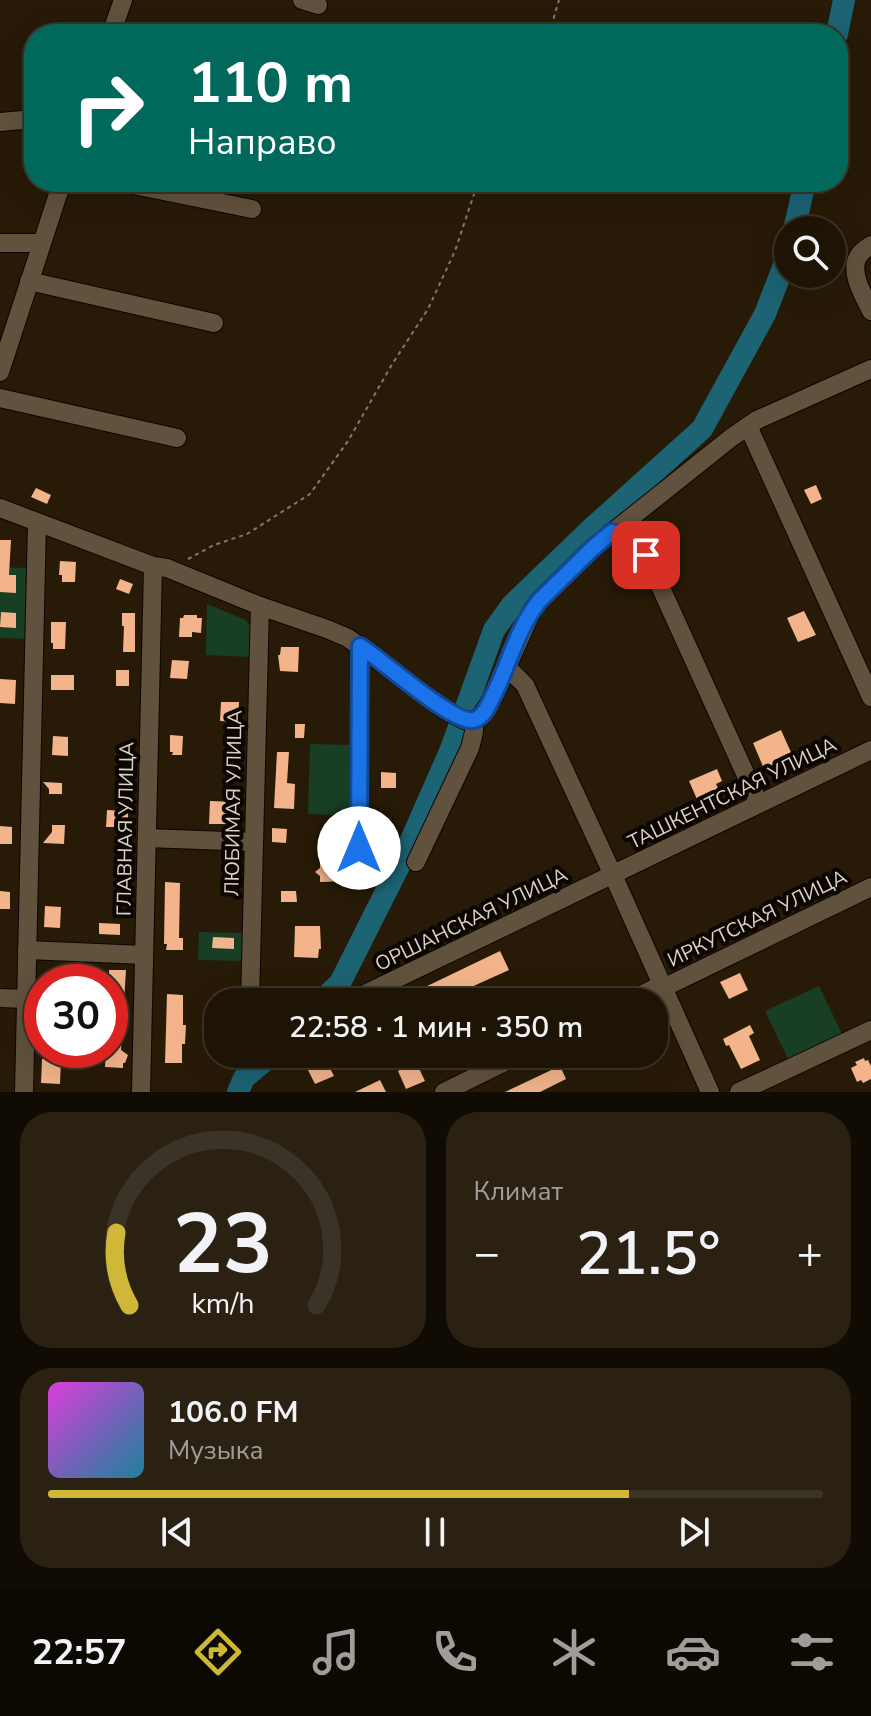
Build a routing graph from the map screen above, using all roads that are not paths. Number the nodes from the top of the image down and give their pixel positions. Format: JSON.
{"nodes":[{"id":1,"x":123,"y":0,"type":"edge"},
{"id":2,"x":115,"y":24,"type":"edge"},
{"id":3,"x":24,"y":120,"type":"edge"},
{"id":4,"x":0,"y":122,"type":"edge"},
{"id":5,"x":59,"y":192,"type":"edge"},
{"id":6,"x":168,"y":192,"type":"edge"},
{"id":7,"x":252,"y":209,"type":"dead end"},
{"id":8,"x":0,"y":243,"type":"edge"},
{"id":9,"x":42,"y":243,"type":"junction"},
{"id":10,"x":871,"y":245,"type":"edge"},
{"id":11,"x":29,"y":281,"type":"junction"},
{"id":12,"x":871,"y":311,"type":"edge"},
{"id":13,"x":214,"y":323,"type":"dead end"},
{"id":14,"x":1,"y":366,"type":"edge"},
{"id":15,"x":871,"y":369,"type":"edge"},
{"id":16,"x":0,"y":398,"type":"edge"},
{"id":17,"x":748,"y":426,"type":"junction"},
{"id":18,"x":177,"y":438,"type":"dead end"},
{"id":19,"x":0,"y":508,"type":"edge"},
{"id":20,"x":37,"y":522,"type":"junction"},
{"id":21,"x":612,"y":532,"type":"junction"},
{"id":22,"x":160,"y":567,"type":"junction"},
{"id":23,"x":260,"y":606,"type":"junction"},
{"id":24,"x":360,"y":646,"type":"junction"},
{"id":25,"x":505,"y":668,"type":"junction"},
{"id":26,"x":871,"y":697,"type":"edge"},
{"id":27,"x":465,"y":719,"type":"junction"},
{"id":28,"x":871,"y":750,"type":"edge"},
{"id":29,"x":759,"y":804,"type":"junction"},
{"id":30,"x":147,"y":838,"type":"junction"},
{"id":31,"x":254,"y":842,"type":"junction"},
{"id":32,"x":359,"y":848,"type":"dead end"},
{"id":33,"x":416,"y":862,"type":"dead end"},
{"id":34,"x":613,"y":875,"type":"junction"},
{"id":35,"x":871,"y":887,"type":"edge"},
{"id":36,"x":27,"y":950,"type":"junction"},
{"id":37,"x":144,"y":955,"type":"junction"},
{"id":38,"x":27,"y":964,"type":"edge"},
{"id":39,"x":662,"y":987,"type":"junction"},
{"id":40,"x":250,"y":988,"type":"edge"},
{"id":41,"x":377,"y":988,"type":"edge"},
{"id":42,"x":0,"y":998,"type":"edge"},
{"id":43,"x":24,"y":999,"type":"edge"},
{"id":44,"x":871,"y":1030,"type":"edge"},
{"id":45,"x":25,"y":1068,"type":"edge"},
{"id":46,"x":493,"y":1068,"type":"edge"},
{"id":47,"x":24,"y":1092,"type":"edge"},
{"id":48,"x":141,"y":1092,"type":"edge"},
{"id":49,"x":444,"y":1092,"type":"edge"},
{"id":50,"x":710,"y":1092,"type":"edge"},
{"id":51,"x":739,"y":1092,"type":"edge"}],
"edges":[{"from":1,"to":2,"type":"street"},
{"from":3,"to":4,"type":"street"},
{"from":5,"to":9,"type":"street"},
{"from":6,"to":7,"type":"street"},
{"from":8,"to":9,"type":"street"},
{"from":9,"to":11,"type":"street"},
{"from":10,"to":12,"type":"street"},
{"from":11,"to":13,"type":"street"},
{"from":11,"to":14,"type":"street"},
{"from":15,"to":17,"type":"street"},
{"from":16,"to":18,"type":"street"},
{"from":17,"to":21,"type":"street"},
{"from":17,"to":26,"type":"street"},
{"from":19,"to":20,"type":"street"},
{"from":20,"to":22,"type":"street"},
{"from":20,"to":36,"type":"street"},
{"from":21,"to":25,"type":"street"},
{"from":21,"to":29,"type":"street"},
{"from":22,"to":23,"type":"street"},
{"from":22,"to":30,"type":"street","name":"ГЛАВНАЯ УЛИЦА"},
{"from":23,"to":24,"type":"street"},
{"from":23,"to":31,"type":"street","name":"ЛЮБИМАЯ УЛИЦА"},
{"from":24,"to":27,"type":"street"},
{"from":24,"to":32,"type":"street"},
{"from":25,"to":27,"type":"street"},
{"from":25,"to":34,"type":"street"},
{"from":27,"to":33,"type":"street"},
{"from":28,"to":29,"type":"street","name":"ТАШКЕНТСКАЯ УЛИЦА"},
{"from":29,"to":34,"type":"street","name":"ТАШКЕНТСКАЯ УЛИЦА"},
{"from":30,"to":31,"type":"street"},
{"from":30,"to":37,"type":"street","name":"ГЛАВНАЯ УЛИЦА"},
{"from":31,"to":40,"type":"street","name":"ЛЮБИМАЯ УЛИЦА"},
{"from":34,"to":39,"type":"street"},
{"from":34,"to":41,"type":"street","name":"ОРШАНСКАЯ УЛИЦА"},
{"from":35,"to":39,"type":"street","name":"ИРКУТСКАЯ УЛИЦА"},
{"from":36,"to":37,"type":"street"},
{"from":36,"to":38,"type":"street"},
{"from":37,"to":48,"type":"street","name":"ГЛАВНАЯ УЛИЦА"},
{"from":39,"to":50,"type":"street"},
{"from":42,"to":43,"type":"street"},
{"from":44,"to":51,"type":"street"},
{"from":45,"to":47,"type":"street"},
{"from":46,"to":49,"type":"street"}]}
